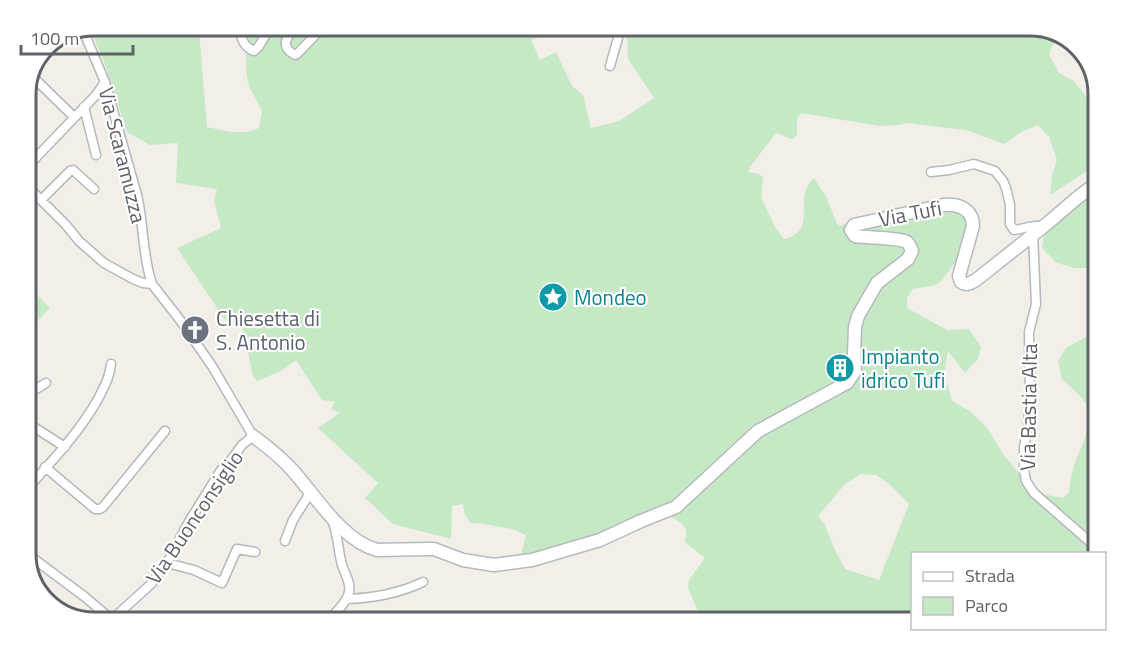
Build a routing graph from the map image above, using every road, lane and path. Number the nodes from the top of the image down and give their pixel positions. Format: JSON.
{"nodes":[{"id":1,"x":86,"y":36,"type":"edge"},
{"id":2,"x":242,"y":36,"type":"edge"},
{"id":3,"x":264,"y":36,"type":"edge"},
{"id":4,"x":289,"y":36,"type":"edge"},
{"id":5,"x":314,"y":36,"type":"edge"},
{"id":6,"x":618,"y":36,"type":"edge"},
{"id":7,"x":610,"y":66,"type":"dead end"},
{"id":8,"x":38,"y":81,"type":"edge"},
{"id":9,"x":105,"y":82,"type":"junction"},
{"id":10,"x":84,"y":107,"type":"junction"},
{"id":11,"x":74,"y":117,"type":"junction"},
{"id":12,"x":96,"y":155,"type":"dead end"},
{"id":13,"x":36,"y":157,"type":"edge"},
{"id":14,"x":931,"y":172,"type":"dead end"},
{"id":15,"x":94,"y":189,"type":"dead end"},
{"id":16,"x":1088,"y":190,"type":"edge"},
{"id":17,"x":36,"y":195,"type":"edge"},
{"id":18,"x":41,"y":200,"type":"junction"},
{"id":19,"x":1044,"y":226,"type":"junction"},
{"id":20,"x":1033,"y":234,"type":"junction"},
{"id":21,"x":152,"y":284,"type":"junction"},
{"id":22,"x":111,"y":364,"type":"dead end"},
{"id":23,"x":46,"y":383,"type":"dead end"},
{"id":24,"x":36,"y":389,"type":"edge"},
{"id":25,"x":36,"y":428,"type":"edge"},
{"id":26,"x":165,"y":431,"type":"dead end"},
{"id":27,"x":253,"y":436,"type":"junction"},
{"id":28,"x":65,"y":447,"type":"junction"},
{"id":29,"x":45,"y":467,"type":"junction"},
{"id":30,"x":36,"y":478,"type":"edge"},
{"id":31,"x":309,"y":490,"type":"junction"},
{"id":32,"x":329,"y":514,"type":"junction"},
{"id":33,"x":1088,"y":540,"type":"edge"},
{"id":34,"x":285,"y":541,"type":"dead end"},
{"id":35,"x":255,"y":552,"type":"dead end"},
{"id":36,"x":36,"y":561,"type":"edge"},
{"id":37,"x":167,"y":563,"type":"junction"},
{"id":38,"x":423,"y":582,"type":"dead end"},
{"id":39,"x":347,"y":599,"type":"junction"},
{"id":40,"x":101,"y":612,"type":"edge"},
{"id":41,"x":120,"y":612,"type":"edge"},
{"id":42,"x":336,"y":612,"type":"edge"}],
"edges":[{"from":1,"to":9,"type":"street","name":"Via Scaramuzza"},
{"from":2,"to":3,"type":"street"},
{"from":4,"to":5,"type":"street"},
{"from":6,"to":7,"type":"street"},
{"from":8,"to":11,"type":"street"},
{"from":9,"to":10,"type":"street"},
{"from":9,"to":21,"type":"street","name":"Via Scaramuzza"},
{"from":10,"to":11,"type":"street"},
{"from":10,"to":12,"type":"street"},
{"from":11,"to":13,"type":"street"},
{"from":14,"to":19,"type":"street"},
{"from":15,"to":18,"type":"street"},
{"from":16,"to":19,"type":"street","name":"Via Tufi"},
{"from":17,"to":18,"type":"street"},
{"from":18,"to":21,"type":"street"},
{"from":19,"to":20,"type":"street","name":"Via Tufi"},
{"from":20,"to":32,"type":"street","name":"Via Tufi"},
{"from":20,"to":33,"type":"street","name":"Via Bastia Alta"},
{"from":21,"to":27,"type":"street"},
{"from":22,"to":28,"type":"street"},
{"from":23,"to":24,"type":"street"},
{"from":25,"to":28,"type":"street"},
{"from":26,"to":29,"type":"street"},
{"from":27,"to":31,"type":"street"},
{"from":27,"to":37,"type":"street","name":"Via Buonconsiglio"},
{"from":28,"to":29,"type":"street"},
{"from":29,"to":30,"type":"street"},
{"from":31,"to":32,"type":"street"},
{"from":31,"to":34,"type":"street"},
{"from":32,"to":39,"type":"street"},
{"from":35,"to":37,"type":"street"},
{"from":36,"to":40,"type":"street"},
{"from":37,"to":41,"type":"street","name":"Via Buonconsiglio"},
{"from":38,"to":39,"type":"street"},
{"from":39,"to":42,"type":"street"}]}
